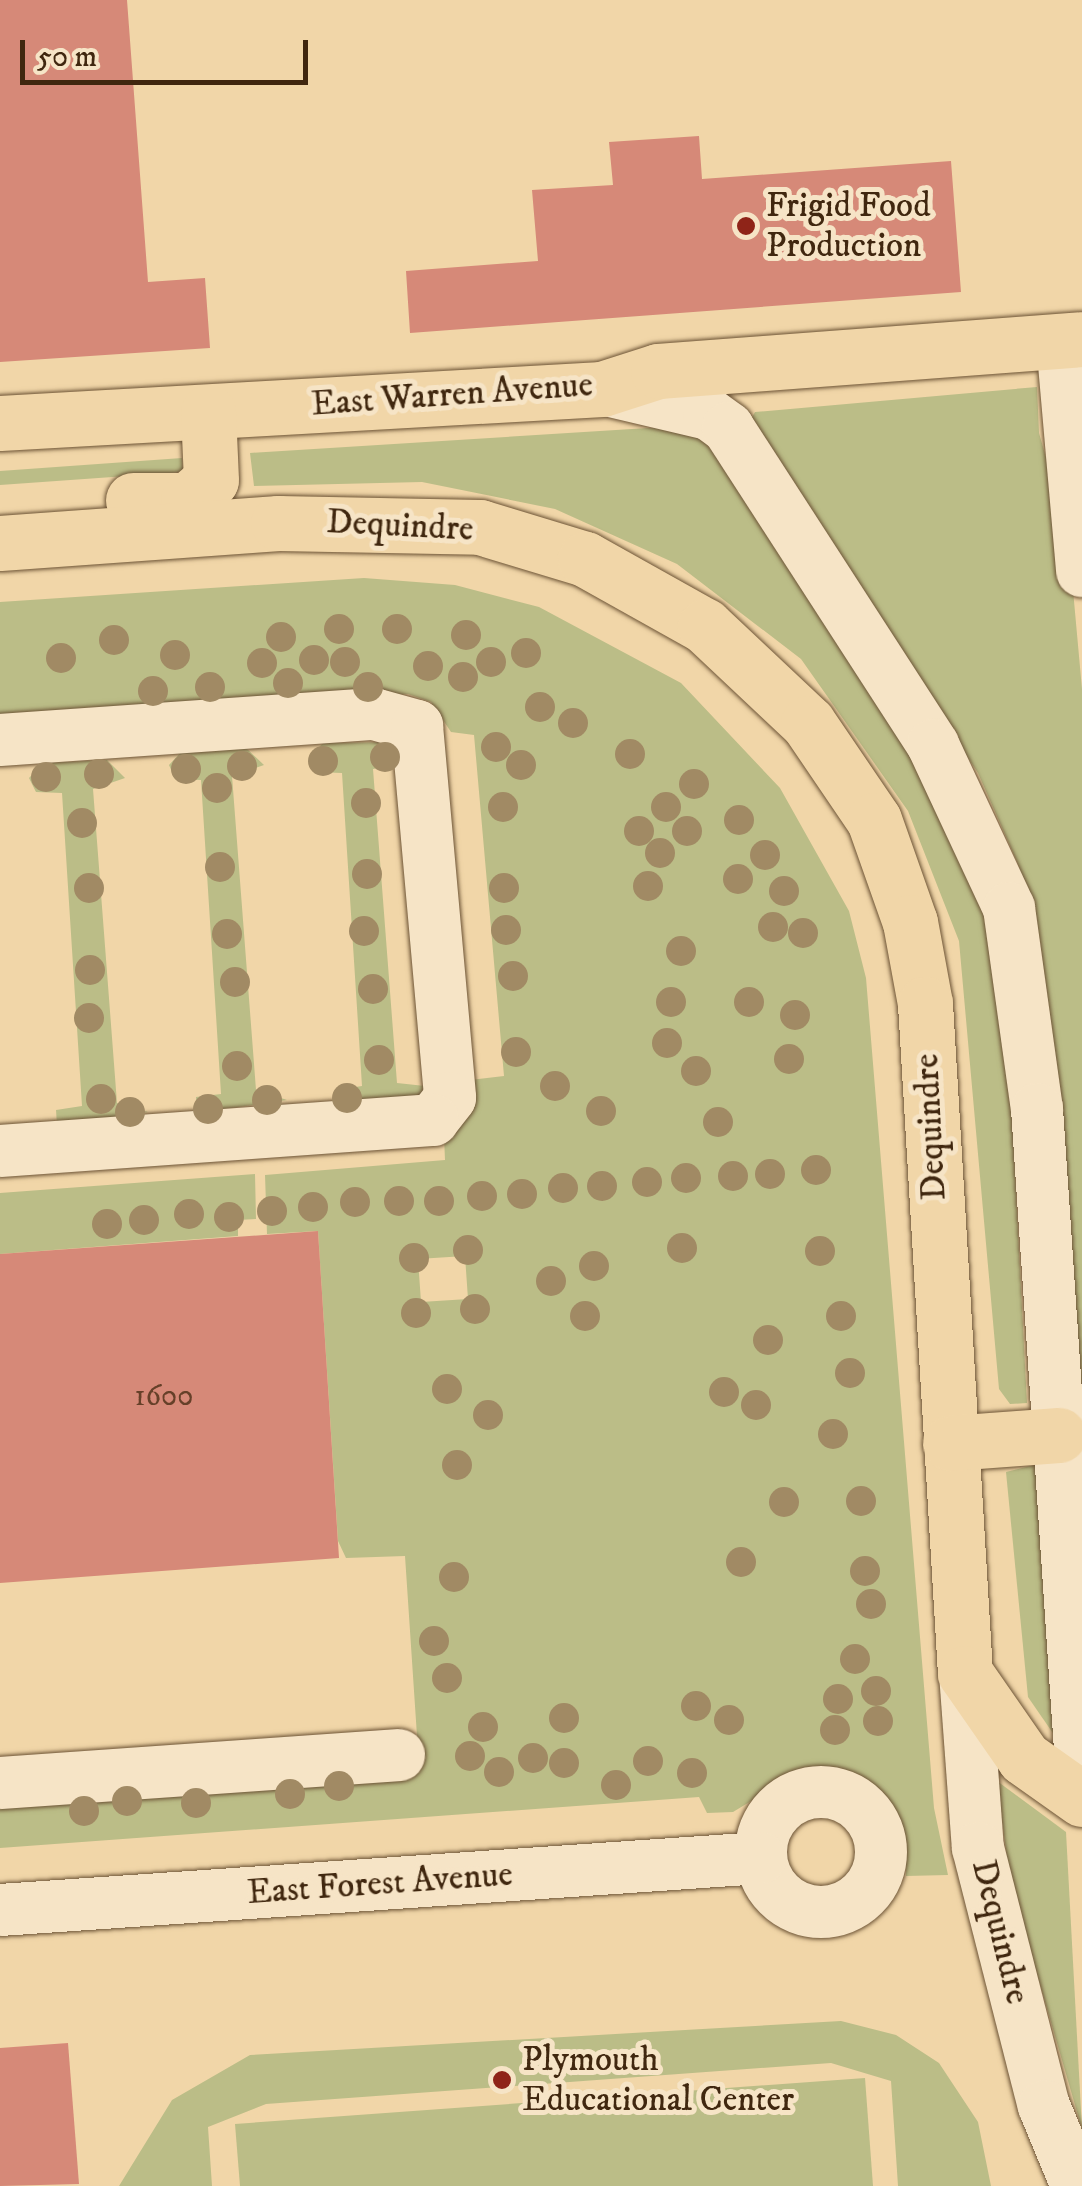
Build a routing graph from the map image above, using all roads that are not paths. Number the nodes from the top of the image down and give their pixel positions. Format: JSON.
{"nodes":[{"id":1,"x":1072,"y":340,"type":"edge"},
{"id":2,"x":602,"y":389,"type":"junction"},
{"id":3,"x":208,"y":412,"type":"junction"},
{"id":4,"x":0,"y":424,"type":"edge"},
{"id":5,"x":0,"y":506,"type":"edge"},
{"id":6,"x":0,"y":542,"type":"edge"},
{"id":7,"x":1082,"y":572,"type":"edge"},
{"id":8,"x":0,"y":740,"type":"edge"},
{"id":9,"x":0,"y":1151,"type":"edge"},
{"id":10,"x":1059,"y":1435,"type":"junction"},
{"id":11,"x":950,"y":1442,"type":"junction"},
{"id":12,"x":966,"y":1673,"type":"junction"},
{"id":13,"x":399,"y":1754,"type":"dead end"},
{"id":14,"x":1082,"y":1780,"type":"edge"},
{"id":15,"x":0,"y":1783,"type":"edge"},
{"id":16,"x":1082,"y":1799,"type":"edge"},
{"id":17,"x":760,"y":1858,"type":"dead end"},
{"id":18,"x":0,"y":1910,"type":"edge"},
{"id":19,"x":1077,"y":2186,"type":"edge"}],
"edges":[{"from":1,"to":2,"type":"main road","name":"East Warren Avenue"},
{"from":1,"to":7,"type":"street"},
{"from":2,"to":3,"type":"main road","name":"East Warren Avenue"},
{"from":2,"to":10,"type":"street"},
{"from":3,"to":4,"type":"main road","name":"East Warren Avenue"},
{"from":3,"to":5,"type":"main road"},
{"from":6,"to":11,"type":"main road","name":"Dequindre"},
{"from":8,"to":9,"type":"street"},
{"from":10,"to":11,"type":"main road"},
{"from":10,"to":14,"type":"street"},
{"from":11,"to":12,"type":"main road","name":"Dequindre"},
{"from":12,"to":16,"type":"main road"},
{"from":12,"to":19,"type":"street","name":"Dequindre"},
{"from":13,"to":15,"type":"street"},
{"from":17,"to":18,"type":"street","name":"East Forest Avenue"}]}
